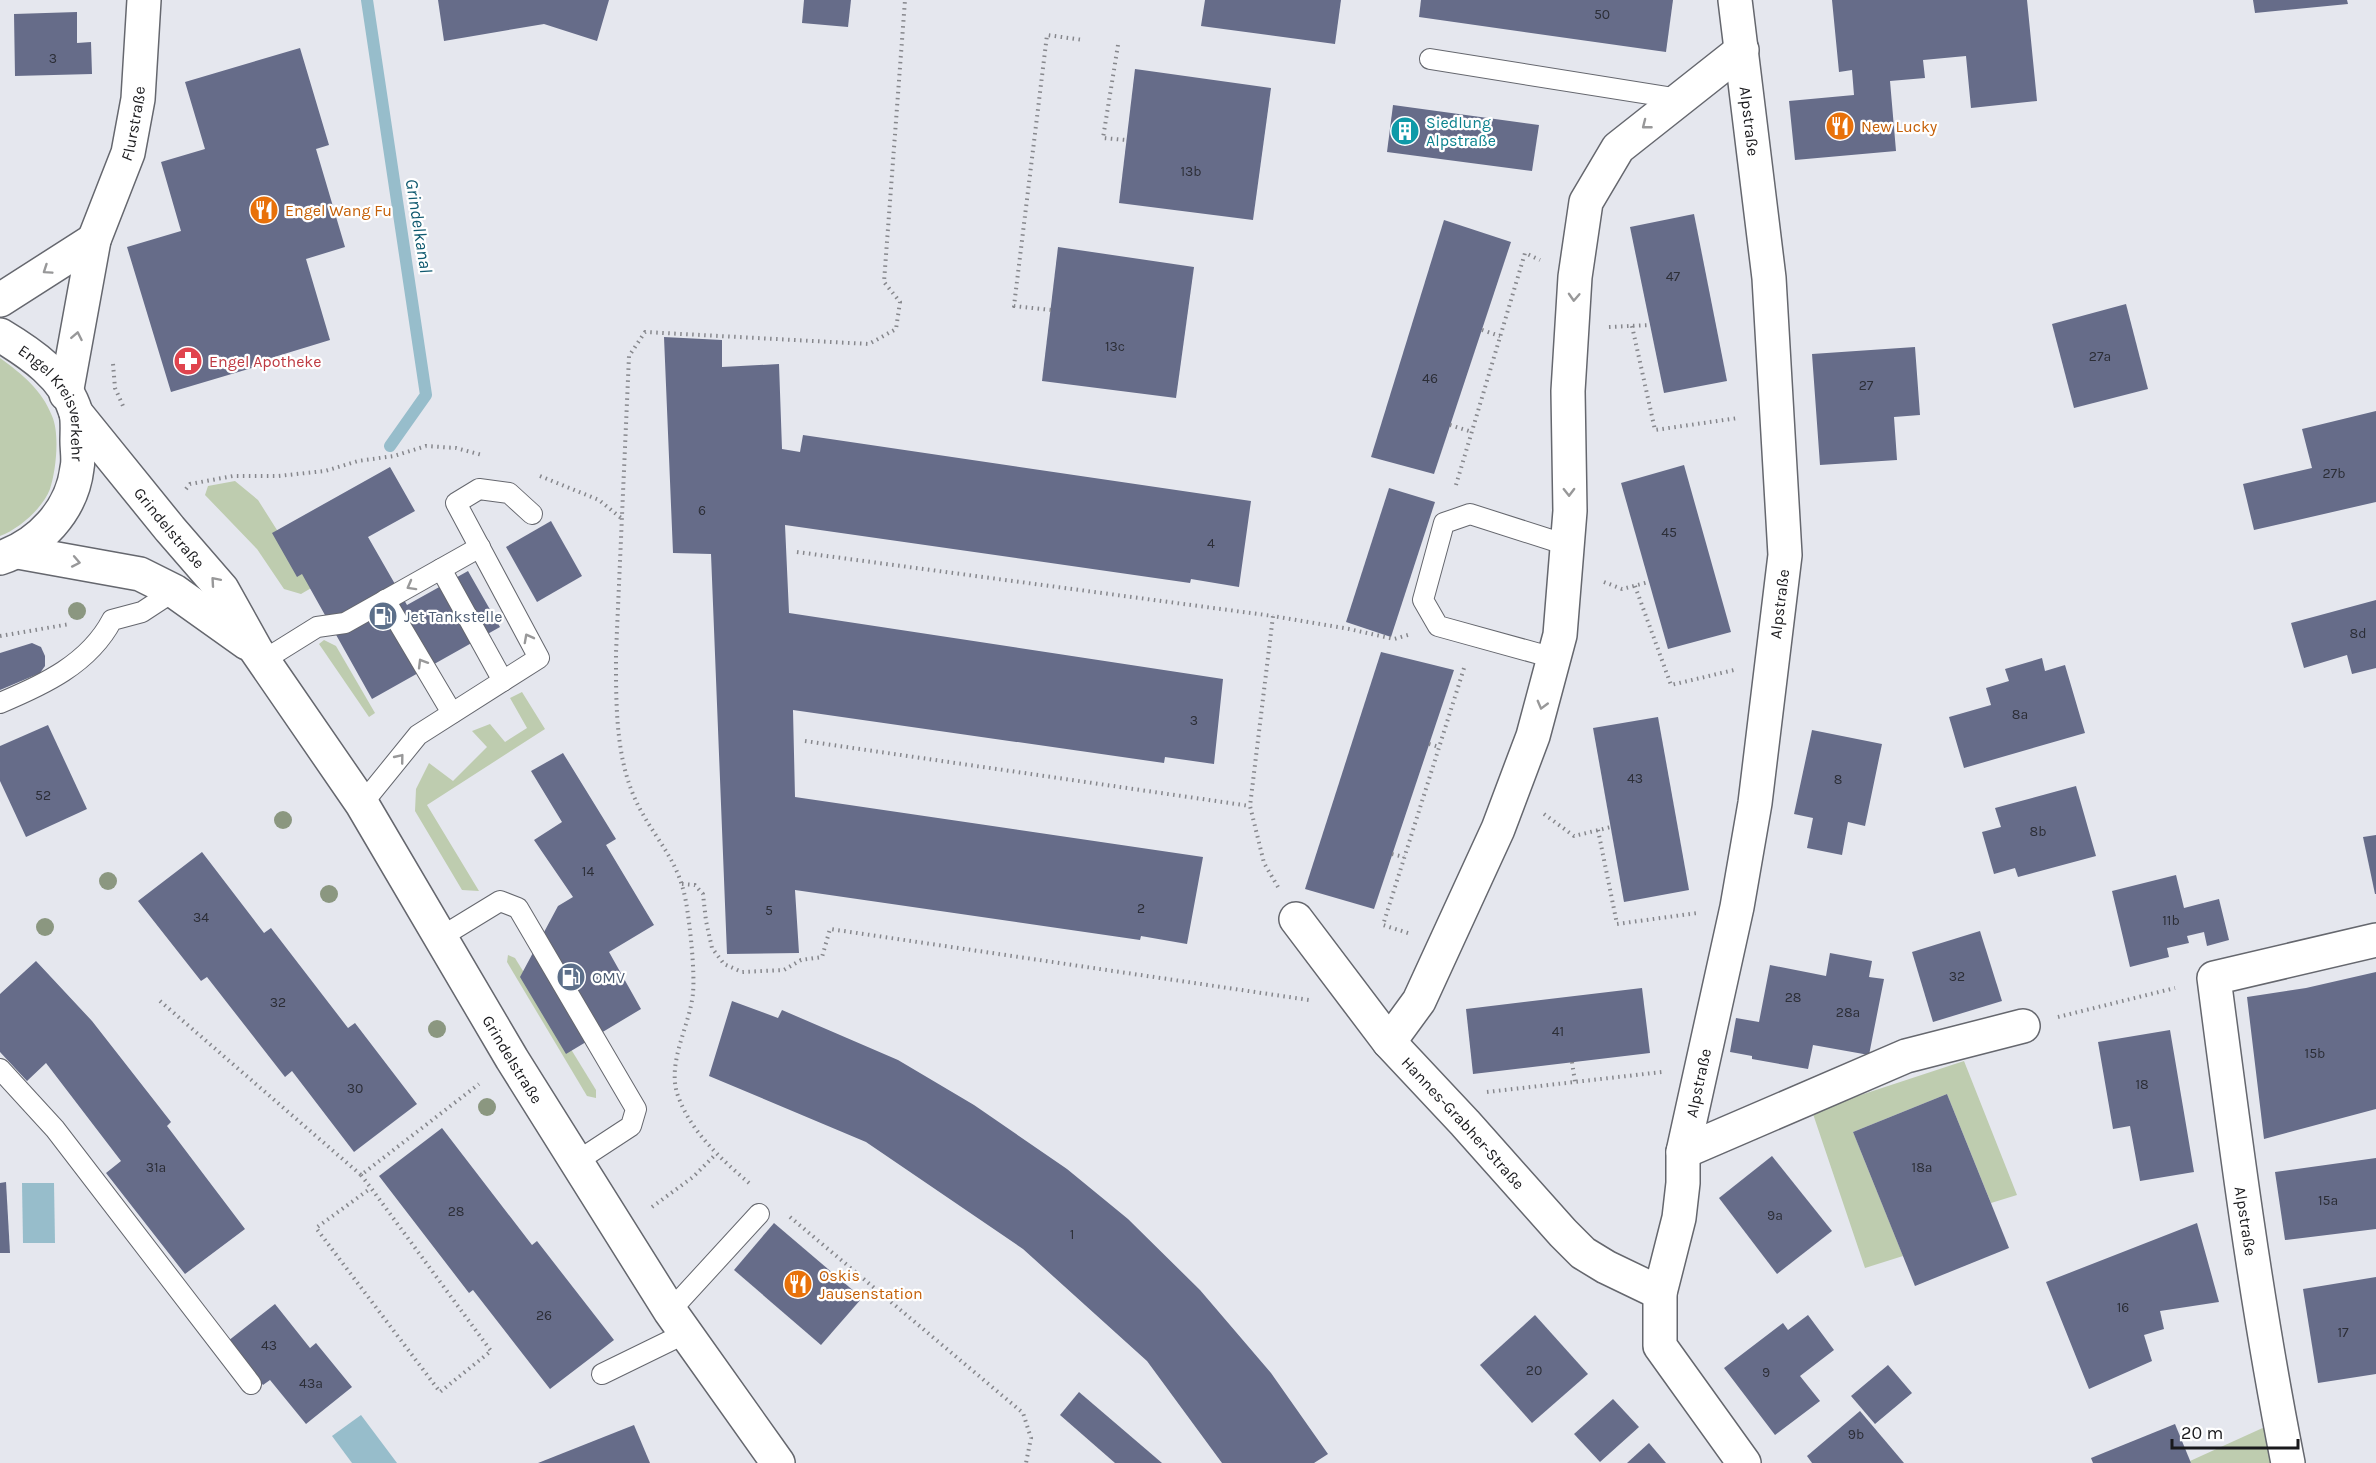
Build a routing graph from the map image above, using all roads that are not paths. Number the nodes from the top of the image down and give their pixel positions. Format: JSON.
{"nodes":[{"id":1,"x":144,"y":0,"type":"edge"},
{"id":2,"x":1735,"y":0,"type":"edge"},
{"id":3,"x":1742,"y":50,"type":"junction"},
{"id":4,"x":1430,"y":59,"type":"dead end"},
{"id":5,"x":1680,"y":99,"type":"junction"},
{"id":6,"x":94,"y":240,"type":"junction"},
{"id":7,"x":0,"y":300,"type":"edge"},
{"id":8,"x":0,"y":335,"type":"edge"},
{"id":9,"x":71,"y":404,"type":"junction"},
{"id":10,"x":532,"y":514,"type":"dead end"},
{"id":11,"x":480,"y":547,"type":"junction"},
{"id":12,"x":9,"y":555,"type":"edge"},
{"id":13,"x":1566,"y":556,"type":"junction"},
{"id":14,"x":441,"y":569,"type":"junction"},
{"id":15,"x":174,"y":591,"type":"junction"},
{"id":16,"x":385,"y":600,"type":"junction"},
{"id":17,"x":260,"y":655,"type":"junction"},
{"id":18,"x":1554,"y":658,"type":"junction"},
{"id":19,"x":502,"y":681,"type":"junction"},
{"id":20,"x":0,"y":703,"type":"edge"},
{"id":21,"x":452,"y":713,"type":"junction"},
{"id":22,"x":362,"y":804,"type":"junction"},
{"id":23,"x":1296,"y":919,"type":"road end"},
{"id":24,"x":441,"y":937,"type":"junction"},
{"id":25,"x":2376,"y":940,"type":"edge"},
{"id":26,"x":2023,"y":1026,"type":"road end"},
{"id":27,"x":1389,"y":1042,"type":"junction"},
{"id":28,"x":0,"y":1069,"type":"edge"},
{"id":29,"x":1683,"y":1152,"type":"junction"},
{"id":30,"x":576,"y":1162,"type":"junction"},
{"id":31,"x":759,"y":1214,"type":"dead end"},
{"id":32,"x":1660,"y":1293,"type":"junction"},
{"id":33,"x":678,"y":1322,"type":"junction"},
{"id":34,"x":602,"y":1374,"type":"dead end"},
{"id":35,"x":251,"y":1384,"type":"dead end"},
{"id":36,"x":778,"y":1463,"type":"edge"},
{"id":37,"x":1744,"y":1463,"type":"edge"},
{"id":38,"x":2288,"y":1463,"type":"edge"}],
"edges":[{"from":1,"to":6,"type":"street","name":"Flurstraße"},
{"from":2,"to":3,"type":"street","name":"Alpstraße"},
{"from":3,"to":5,"type":"street"},
{"from":3,"to":29,"type":"street","name":"Alpstraße"},
{"from":4,"to":5,"type":"lane"},
{"from":5,"to":13,"type":"street","one_way":true},
{"from":6,"to":7,"type":"street","one_way":true},
{"from":9,"to":6,"type":"street","name":"Flurstraße","one_way":true},
{"from":8,"to":9,"type":"street","name":"Engel Kreisverkehr"},
{"from":9,"to":12,"type":"street","name":"Engel Kreisverkehr"},
{"from":17,"to":9,"type":"street","name":"Grindelstraße","one_way":true},
{"from":10,"to":11,"type":"lane"},
{"from":11,"to":14,"type":"lane"},
{"from":19,"to":11,"type":"lane","one_way":true},
{"from":12,"to":15,"type":"street","name":"Grindelstraße","one_way":true},
{"from":13,"to":18,"type":"street"},
{"from":13,"to":18,"type":"lane"},
{"from":14,"to":16,"type":"lane","one_way":true},
{"from":14,"to":19,"type":"lane"},
{"from":15,"to":17,"type":"street","name":"Grindelstraße"},
{"from":15,"to":20,"type":"lane"},
{"from":16,"to":17,"type":"lane"},
{"from":21,"to":16,"type":"lane","one_way":true},
{"from":17,"to":22,"type":"street","name":"Grindelstraße"},
{"from":18,"to":27,"type":"street","one_way":true},
{"from":19,"to":21,"type":"lane"},
{"from":22,"to":21,"type":"lane","one_way":true},
{"from":22,"to":24,"type":"street","name":"Grindelstraße"},
{"from":23,"to":27,"type":"street","name":"Hannes-Grabher-Straße"},
{"from":24,"to":30,"type":"street","name":"Grindelstraße"},
{"from":24,"to":30,"type":"lane"},
{"from":25,"to":38,"type":"street","name":"Alpstraße"},
{"from":26,"to":29,"type":"street","name":"Alpstraße"},
{"from":27,"to":32,"type":"street","name":"Hannes-Grabher-Straße"},
{"from":28,"to":35,"type":"lane"},
{"from":29,"to":32,"type":"street","name":"Alpstraße"},
{"from":30,"to":33,"type":"street","name":"Grindelstraße"},
{"from":31,"to":33,"type":"lane"},
{"from":32,"to":37,"type":"street","name":"Alpstraße"},
{"from":33,"to":34,"type":"lane"},
{"from":33,"to":36,"type":"street","name":"Grindelstraße"}]}
